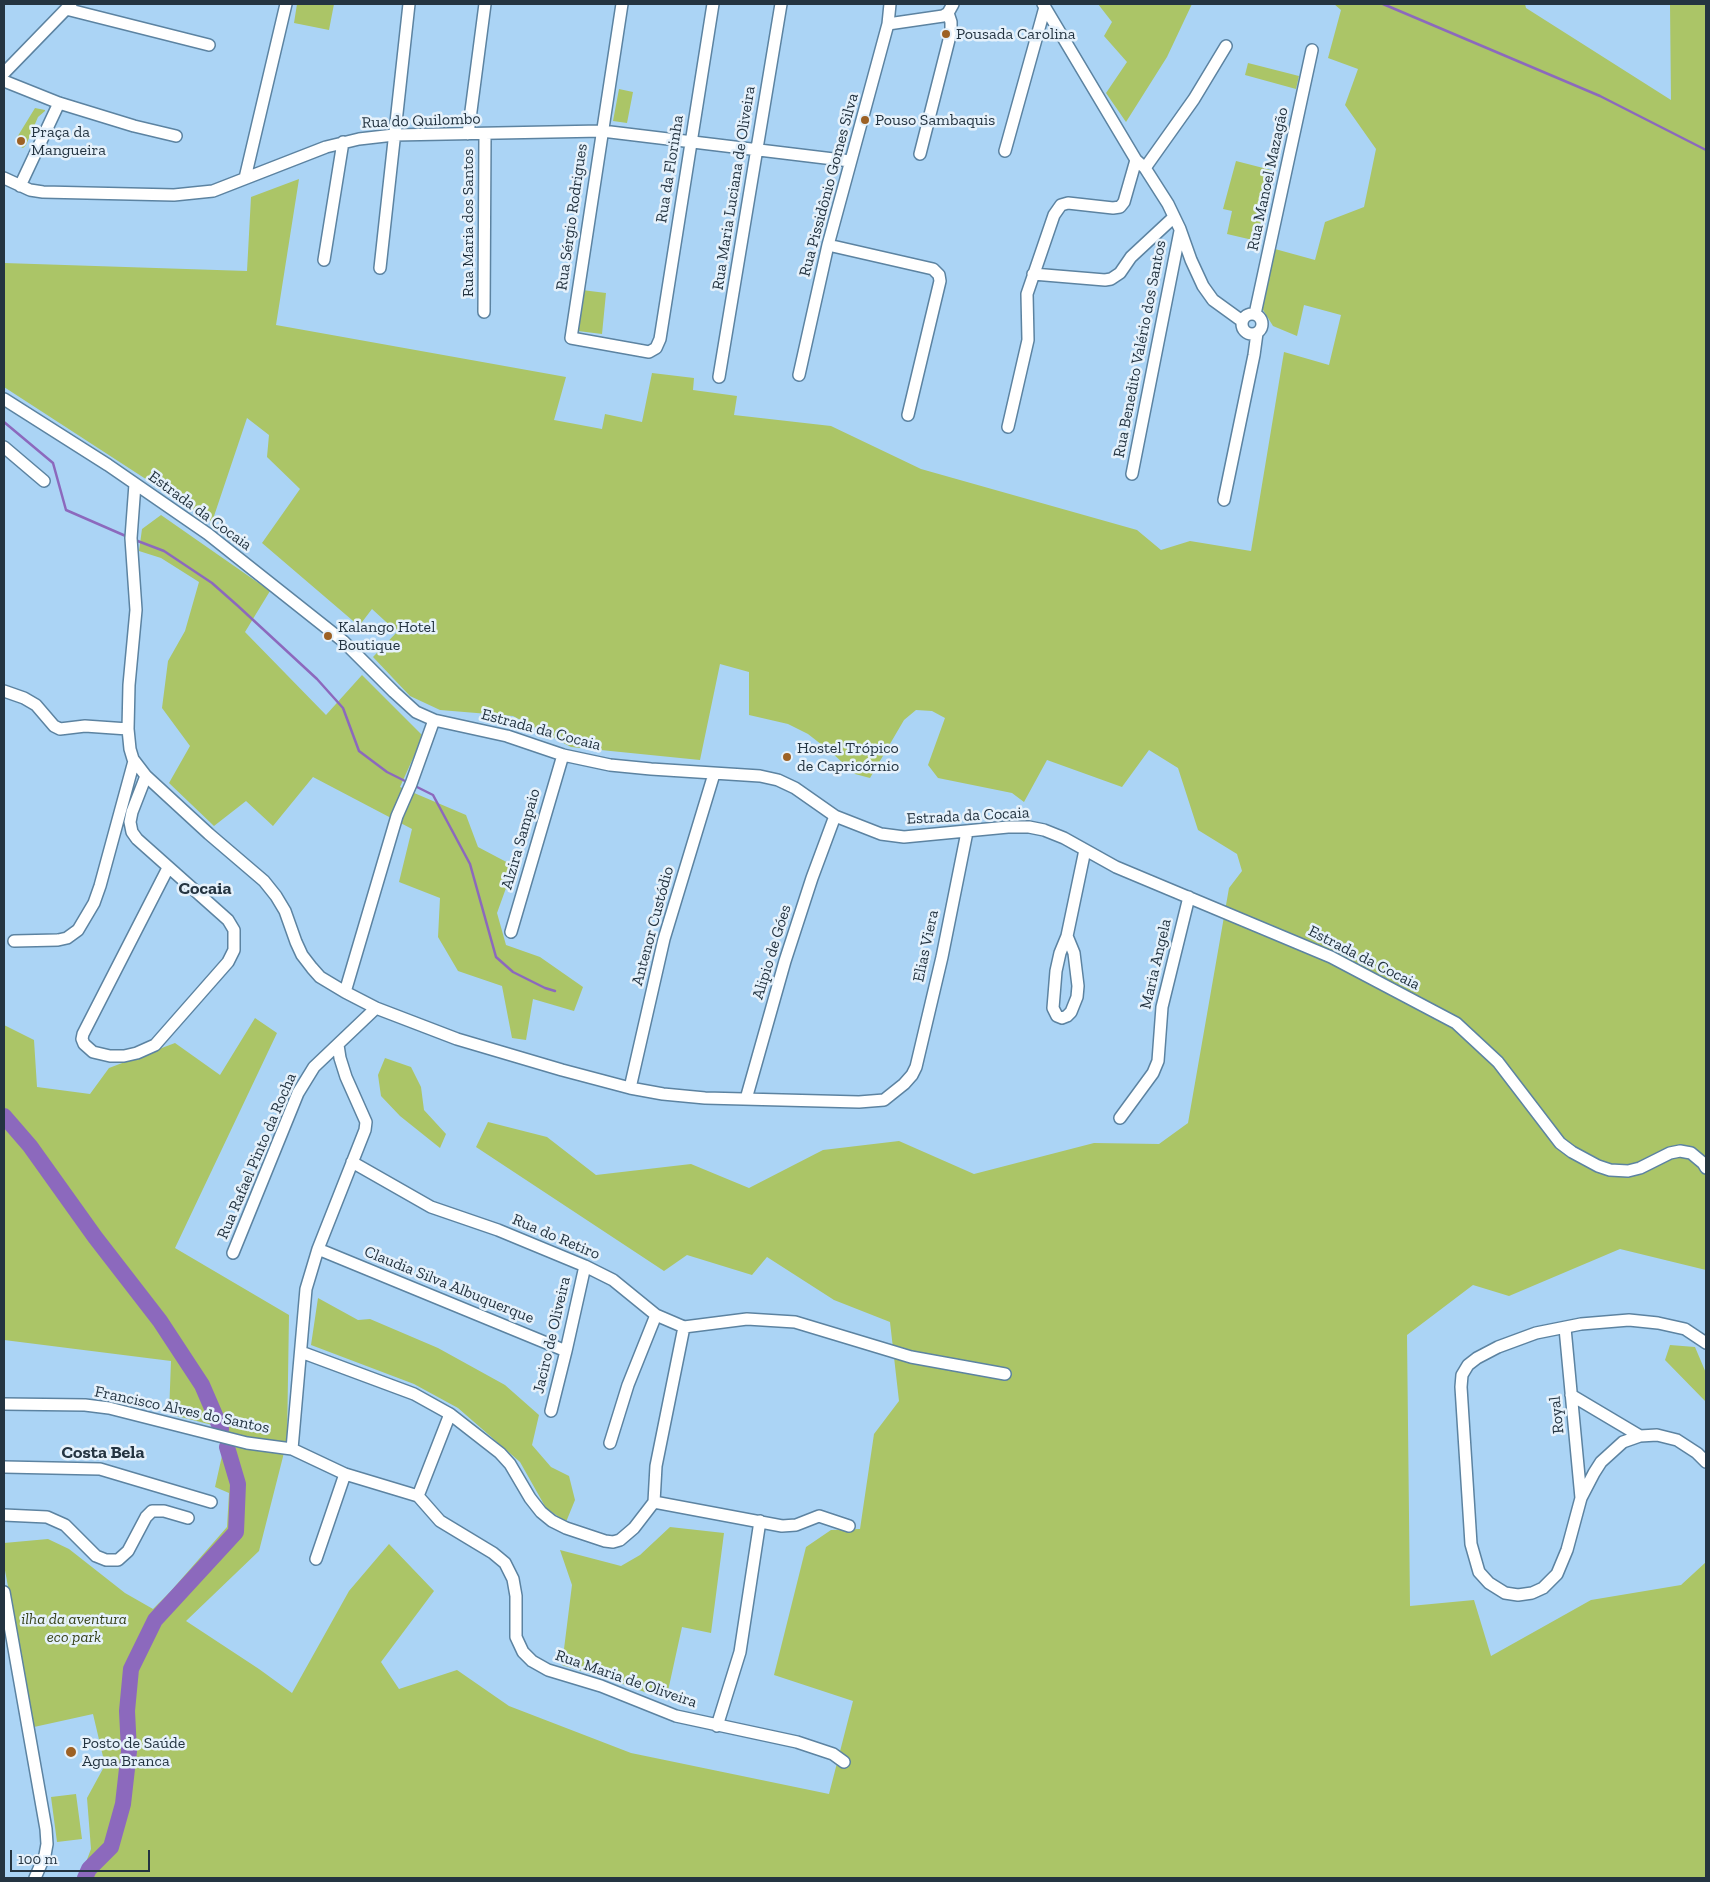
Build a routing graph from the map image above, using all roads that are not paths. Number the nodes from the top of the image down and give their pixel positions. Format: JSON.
{"nodes":[{"id":1,"x":286,"y":4,"type":"edge"},
{"id":2,"x":409,"y":4,"type":"edge"},
{"id":3,"x":485,"y":4,"type":"edge"},
{"id":4,"x":622,"y":4,"type":"edge"},
{"id":5,"x":713,"y":4,"type":"edge"},
{"id":6,"x":781,"y":4,"type":"edge"},
{"id":7,"x":890,"y":4,"type":"edge"},
{"id":8,"x":1044,"y":5,"type":"edge"},
{"id":9,"x":69,"y":6,"type":"edge"},
{"id":10,"x":951,"y":8,"type":"edge"},
{"id":11,"x":888,"y":24,"type":"junction"},
{"id":12,"x":209,"y":45,"type":"dead end"},
{"id":13,"x":1226,"y":46,"type":"dead end"},
{"id":14,"x":1312,"y":50,"type":"dead end"},
{"id":15,"x":4,"y":73,"type":"edge"},
{"id":16,"x":4,"y":81,"type":"edge"},
{"id":17,"x":59,"y":103,"type":"junction"},
{"id":18,"x":602,"y":131,"type":"junction"},
{"id":19,"x":468,"y":134,"type":"junction"},
{"id":20,"x":485,"y":134,"type":"junction"},
{"id":21,"x":394,"y":135,"type":"junction"},
{"id":22,"x":176,"y":136,"type":"dead end"},
{"id":23,"x":343,"y":142,"type":"junction"},
{"id":24,"x":691,"y":142,"type":"junction"},
{"id":25,"x":756,"y":149,"type":"junction"},
{"id":26,"x":1005,"y":151,"type":"dead end"},
{"id":27,"x":920,"y":154,"type":"dead end"},
{"id":28,"x":1136,"y":160,"type":"junction"},
{"id":29,"x":850,"y":161,"type":"junction"},
{"id":30,"x":1145,"y":168,"type":"junction"},
{"id":31,"x":4,"y":178,"type":"edge"},
{"id":32,"x":245,"y":178,"type":"junction"},
{"id":33,"x":20,"y":186,"type":"junction"},
{"id":34,"x":1174,"y":217,"type":"junction"},
{"id":35,"x":1180,"y":230,"type":"junction"},
{"id":36,"x":828,"y":245,"type":"junction"},
{"id":37,"x":324,"y":260,"type":"dead end"},
{"id":38,"x":380,"y":268,"type":"dead end"},
{"id":39,"x":1033,"y":274,"type":"junction"},
{"id":40,"x":484,"y":312,"type":"dead end"},
{"id":41,"x":1255,"y":314,"type":"junction"},
{"id":42,"x":1242,"y":322,"type":"junction"},
{"id":43,"x":1257,"y":333,"type":"junction"},
{"id":44,"x":660,"y":339,"type":"joint"},
{"id":45,"x":800,"y":375,"type":"dead end"},
{"id":46,"x":719,"y":377,"type":"dead end"},
{"id":47,"x":4,"y":400,"type":"edge"},
{"id":48,"x":908,"y":414,"type":"dead end"},
{"id":49,"x":1008,"y":428,"type":"dead end"},
{"id":50,"x":4,"y":447,"type":"edge"},
{"id":51,"x":1132,"y":474,"type":"dead end"},
{"id":52,"x":44,"y":481,"type":"dead end"},
{"id":53,"x":136,"y":484,"type":"junction"},
{"id":54,"x":1224,"y":500,"type":"dead end"},
{"id":55,"x":4,"y":692,"type":"edge"},
{"id":56,"x":434,"y":720,"type":"junction"},
{"id":57,"x":128,"y":729,"type":"junction"},
{"id":58,"x":562,"y":755,"type":"junction"},
{"id":59,"x":134,"y":761,"type":"junction"},
{"id":60,"x":714,"y":774,"type":"junction"},
{"id":61,"x":146,"y":776,"type":"junction"},
{"id":62,"x":835,"y":816,"type":"junction"},
{"id":63,"x":967,"y":832,"type":"junction"},
{"id":64,"x":1085,"y":850,"type":"junction"},
{"id":65,"x":168,"y":868,"type":"junction"},
{"id":66,"x":1189,"y":897,"type":"junction"},
{"id":67,"x":511,"y":932,"type":"dead end"},
{"id":68,"x":1067,"y":936,"type":"junction"},
{"id":69,"x":14,"y":941,"type":"dead end"},
{"id":70,"x":345,"y":992,"type":"junction"},
{"id":71,"x":376,"y":1008,"type":"junction"},
{"id":72,"x":338,"y":1045,"type":"junction"},
{"id":73,"x":630,"y":1088,"type":"junction"},
{"id":74,"x":746,"y":1099,"type":"junction"},
{"id":75,"x":1120,"y":1118,"type":"dead end"},
{"id":76,"x":352,"y":1162,"type":"junction"},
{"id":77,"x":1706,"y":1168,"type":"edge"},
{"id":78,"x":318,"y":1249,"type":"junction"},
{"id":79,"x":233,"y":1253,"type":"dead end"},
{"id":80,"x":585,"y":1266,"type":"junction"},
{"id":81,"x":656,"y":1314,"type":"junction"},
{"id":82,"x":684,"y":1326,"type":"junction"},
{"id":83,"x":1565,"y":1328,"type":"junction"},
{"id":84,"x":1706,"y":1343,"type":"edge"},
{"id":85,"x":301,"y":1352,"type":"junction"},
{"id":86,"x":566,"y":1352,"type":"junction"},
{"id":87,"x":1006,"y":1374,"type":"dead end"},
{"id":88,"x":1571,"y":1395,"type":"junction"},
{"id":89,"x":4,"y":1404,"type":"edge"},
{"id":90,"x":551,"y":1411,"type":"dead end"},
{"id":91,"x":450,"y":1414,"type":"junction"},
{"id":92,"x":1640,"y":1436,"type":"junction"},
{"id":93,"x":610,"y":1444,"type":"dead end"},
{"id":94,"x":292,"y":1449,"type":"junction"},
{"id":95,"x":1706,"y":1462,"type":"edge"},
{"id":96,"x":4,"y":1467,"type":"edge"},
{"id":97,"x":345,"y":1474,"type":"junction"},
{"id":98,"x":418,"y":1496,"type":"junction"},
{"id":99,"x":1581,"y":1498,"type":"junction"},
{"id":100,"x":212,"y":1502,"type":"dead end"},
{"id":101,"x":654,"y":1502,"type":"junction"},
{"id":102,"x":4,"y":1515,"type":"edge"},
{"id":103,"x":188,"y":1518,"type":"dead end"},
{"id":104,"x":760,"y":1521,"type":"junction"},
{"id":105,"x":849,"y":1526,"type":"dead end"},
{"id":106,"x":316,"y":1559,"type":"dead end"},
{"id":107,"x":4,"y":1592,"type":"edge"},
{"id":108,"x":717,"y":1726,"type":"junction"},
{"id":109,"x":844,"y":1762,"type":"dead end"},
{"id":110,"x":35,"y":1878,"type":"edge"}],
"edges":[{"from":1,"to":32,"type":"street"},
{"from":2,"to":21,"type":"street"},
{"from":3,"to":19,"type":"street"},
{"from":4,"to":18,"type":"street","name":"Rua Sérgio Rodrigues"},
{"from":5,"to":24,"type":"street","name":"Rua da Florinha"},
{"from":6,"to":25,"type":"street","name":"Rua Maria Luciana de Oliveira"},
{"from":7,"to":11,"type":"street","name":"Rua Pissidônio Gomes Silva"},
{"from":8,"to":26,"type":"street"},
{"from":8,"to":28,"type":"street"},
{"from":9,"to":12,"type":"street"},
{"from":9,"to":15,"type":"street"},
{"from":10,"to":11,"type":"street"},
{"from":10,"to":27,"type":"street"},
{"from":11,"to":29,"type":"street","name":"Rua Pissidônio Gomes Silva"},
{"from":13,"to":30,"type":"street"},
{"from":14,"to":41,"type":"street","name":"Rua Manoel Mazagão"},
{"from":16,"to":17,"type":"street"},
{"from":17,"to":22,"type":"street"},
{"from":17,"to":33,"type":"street"},
{"from":18,"to":20,"type":"street","name":"Rua do Quilombo"},
{"from":18,"to":24,"type":"street","name":"Rua do Quilombo"},
{"from":18,"to":44,"type":"street","name":"Rua Sérgio Rodrigues"},
{"from":19,"to":20,"type":"street","name":"Rua do Quilombo"},
{"from":19,"to":21,"type":"street","name":"Rua do Quilombo"},
{"from":20,"to":40,"type":"street","name":"Rua Maria dos Santos"},
{"from":21,"to":23,"type":"street","name":"Rua do Quilombo"},
{"from":21,"to":38,"type":"street"},
{"from":23,"to":32,"type":"street","name":"Rua do Quilombo"},
{"from":23,"to":37,"type":"street"},
{"from":24,"to":25,"type":"street","name":"Rua do Quilombo"},
{"from":24,"to":44,"type":"street","name":"Rua da Florinha"},
{"from":25,"to":29,"type":"street","name":"Rua do Quilombo"},
{"from":25,"to":46,"type":"street","name":"Rua Maria Luciana de Oliveira"},
{"from":28,"to":30,"type":"street"},
{"from":28,"to":39,"type":"street"},
{"from":29,"to":36,"type":"street","name":"Rua Pissidônio Gomes Silva"},
{"from":30,"to":34,"type":"street"},
{"from":31,"to":33,"type":"street","name":"Rua do Quilombo"},
{"from":32,"to":33,"type":"street","name":"Rua do Quilombo"},
{"from":34,"to":35,"type":"street"},
{"from":34,"to":39,"type":"street"},
{"from":35,"to":42,"type":"street"},
{"from":35,"to":51,"type":"street","name":"Rua Benedito Valério dos Santos"},
{"from":36,"to":45,"type":"street","name":"Rua Pissidônio Gomes Silva"},
{"from":36,"to":48,"type":"street"},
{"from":39,"to":49,"type":"street"},
{"from":41,"to":42,"type":"street"},
{"from":41,"to":43,"type":"street"},
{"from":42,"to":43,"type":"street"},
{"from":43,"to":54,"type":"street"},
{"from":47,"to":53,"type":"street","name":"Estrada da Cocaia"},
{"from":50,"to":52,"type":"street"},
{"from":53,"to":56,"type":"street","name":"Estrada da Cocaia"},
{"from":53,"to":57,"type":"street"},
{"from":55,"to":57,"type":"street"},
{"from":56,"to":58,"type":"street","name":"Estrada da Cocaia"},
{"from":56,"to":70,"type":"street"},
{"from":57,"to":59,"type":"street"},
{"from":58,"to":60,"type":"street","name":"Estrada da Cocaia"},
{"from":58,"to":67,"type":"street","name":"Alzira Sampaio"},
{"from":59,"to":61,"type":"street"},
{"from":59,"to":69,"type":"street"},
{"from":60,"to":62,"type":"street","name":"Estrada da Cocaia"},
{"from":60,"to":73,"type":"street","name":"Antenor Custódio"},
{"from":61,"to":65,"type":"street"},
{"from":61,"to":70,"type":"street"},
{"from":62,"to":63,"type":"street","name":"Estrada da Cocaia"},
{"from":62,"to":74,"type":"street","name":"Alipio de Góes"},
{"from":63,"to":64,"type":"street","name":"Estrada da Cocaia"},
{"from":63,"to":74,"type":"street"},
{"from":64,"to":66,"type":"street","name":"Estrada da Cocaia"},
{"from":64,"to":68,"type":"street"},
{"from":65,"to":65,"type":"street"},
{"from":66,"to":75,"type":"street","name":"Maria Angela"},
{"from":66,"to":77,"type":"street","name":"Estrada da Cocaia"},
{"from":68,"to":68,"type":"street"},
{"from":70,"to":71,"type":"street"},
{"from":71,"to":72,"type":"street","name":"Rua Rafael Pinto da Rocha"},
{"from":71,"to":73,"type":"street"},
{"from":72,"to":76,"type":"street"},
{"from":72,"to":79,"type":"street","name":"Rua Rafael Pinto da Rocha"},
{"from":73,"to":74,"type":"street"},
{"from":76,"to":78,"type":"street"},
{"from":76,"to":80,"type":"street","name":"Rua do Retiro"},
{"from":78,"to":85,"type":"street"},
{"from":78,"to":86,"type":"street","name":"Claudia Silva Albuquerque"},
{"from":80,"to":81,"type":"street","name":"Rua do Retiro"},
{"from":80,"to":86,"type":"street","name":"Jaciro de Oliveira"},
{"from":81,"to":82,"type":"street","name":"Rua do Retiro"},
{"from":81,"to":93,"type":"street"},
{"from":82,"to":87,"type":"street","name":"Rua do Retiro"},
{"from":82,"to":101,"type":"street"},
{"from":83,"to":84,"type":"street"},
{"from":83,"to":88,"type":"street","name":"Royal"},
{"from":83,"to":99,"type":"street"},
{"from":85,"to":91,"type":"street"},
{"from":85,"to":94,"type":"street"},
{"from":86,"to":90,"type":"street","name":"Jaciro de Oliveira"},
{"from":88,"to":92,"type":"street"},
{"from":88,"to":99,"type":"street","name":"Royal"},
{"from":89,"to":94,"type":"street","name":"Francisco Alves do Santos"},
{"from":91,"to":98,"type":"street"},
{"from":91,"to":101,"type":"street"},
{"from":92,"to":95,"type":"street"},
{"from":92,"to":99,"type":"street"},
{"from":94,"to":97,"type":"street"},
{"from":96,"to":100,"type":"street"},
{"from":97,"to":98,"type":"street"},
{"from":97,"to":106,"type":"street"},
{"from":98,"to":108,"type":"street","name":"Rua Maria de Oliveira"},
{"from":101,"to":104,"type":"street"},
{"from":102,"to":103,"type":"street"},
{"from":104,"to":105,"type":"street"},
{"from":104,"to":108,"type":"street"},
{"from":107,"to":110,"type":"street"},
{"from":108,"to":109,"type":"street","name":"Rua Maria de Oliveira"}]}
